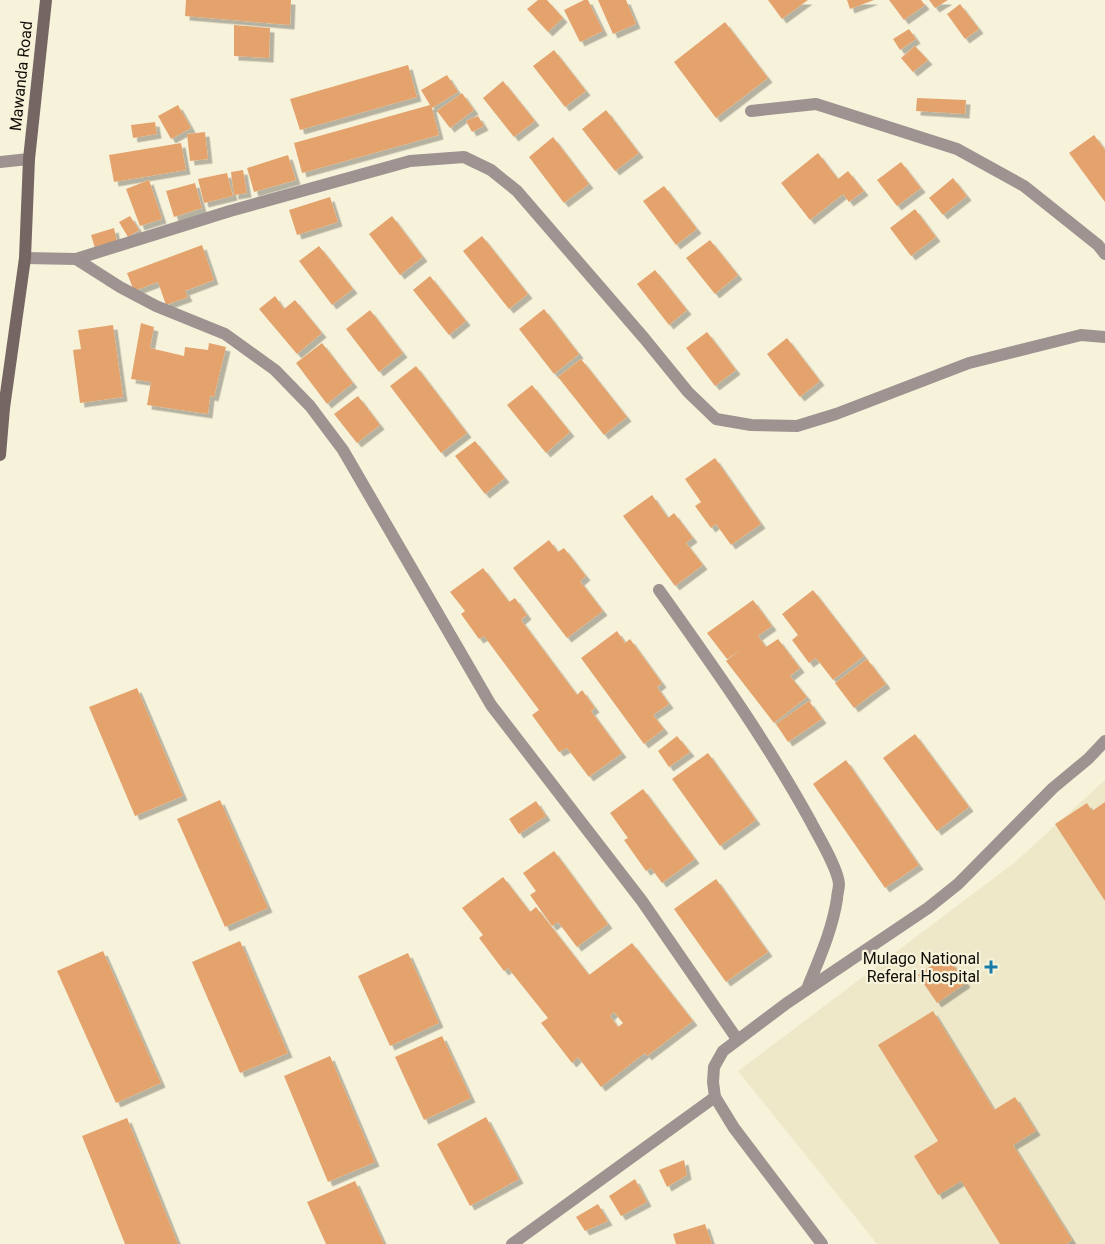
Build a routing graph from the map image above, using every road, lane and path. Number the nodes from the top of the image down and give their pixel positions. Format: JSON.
{"nodes":[{"id":1,"x":46,"y":0,"type":"edge"},
{"id":2,"x":752,"y":111,"type":"dead end"},
{"id":3,"x":29,"y":159,"type":"junction"},
{"id":4,"x":0,"y":162,"type":"edge"},
{"id":5,"x":1105,"y":254,"type":"edge"},
{"id":6,"x":25,"y":258,"type":"junction"},
{"id":7,"x":76,"y":259,"type":"junction"},
{"id":8,"x":1105,"y":337,"type":"edge"},
{"id":9,"x":2,"y":408,"type":"edge"},
{"id":10,"x":0,"y":455,"type":"edge"},
{"id":11,"x":659,"y":590,"type":"dead end"},
{"id":12,"x":1105,"y":740,"type":"edge"},
{"id":13,"x":807,"y":989,"type":"junction"},
{"id":14,"x":737,"y":1039,"type":"junction"},
{"id":15,"x":715,"y":1097,"type":"junction"},
{"id":16,"x":512,"y":1244,"type":"edge"},
{"id":17,"x":822,"y":1244,"type":"edge"}],
"edges":[{"from":1,"to":3,"type":"street","name":"Mawanda Road"},
{"from":2,"to":5,"type":"street"},
{"from":3,"to":4,"type":"street"},
{"from":3,"to":6,"type":"street","name":"Mawanda Road"},
{"from":6,"to":7,"type":"street"},
{"from":6,"to":9,"type":"street","name":"Mawanda Road"},
{"from":7,"to":8,"type":"street"},
{"from":7,"to":14,"type":"street"},
{"from":9,"to":10,"type":"street","name":"Mawanda Road"},
{"from":11,"to":13,"type":"street"},
{"from":12,"to":13,"type":"street"},
{"from":13,"to":14,"type":"street"},
{"from":14,"to":15,"type":"street"},
{"from":15,"to":16,"type":"street"},
{"from":15,"to":17,"type":"street"}]}
